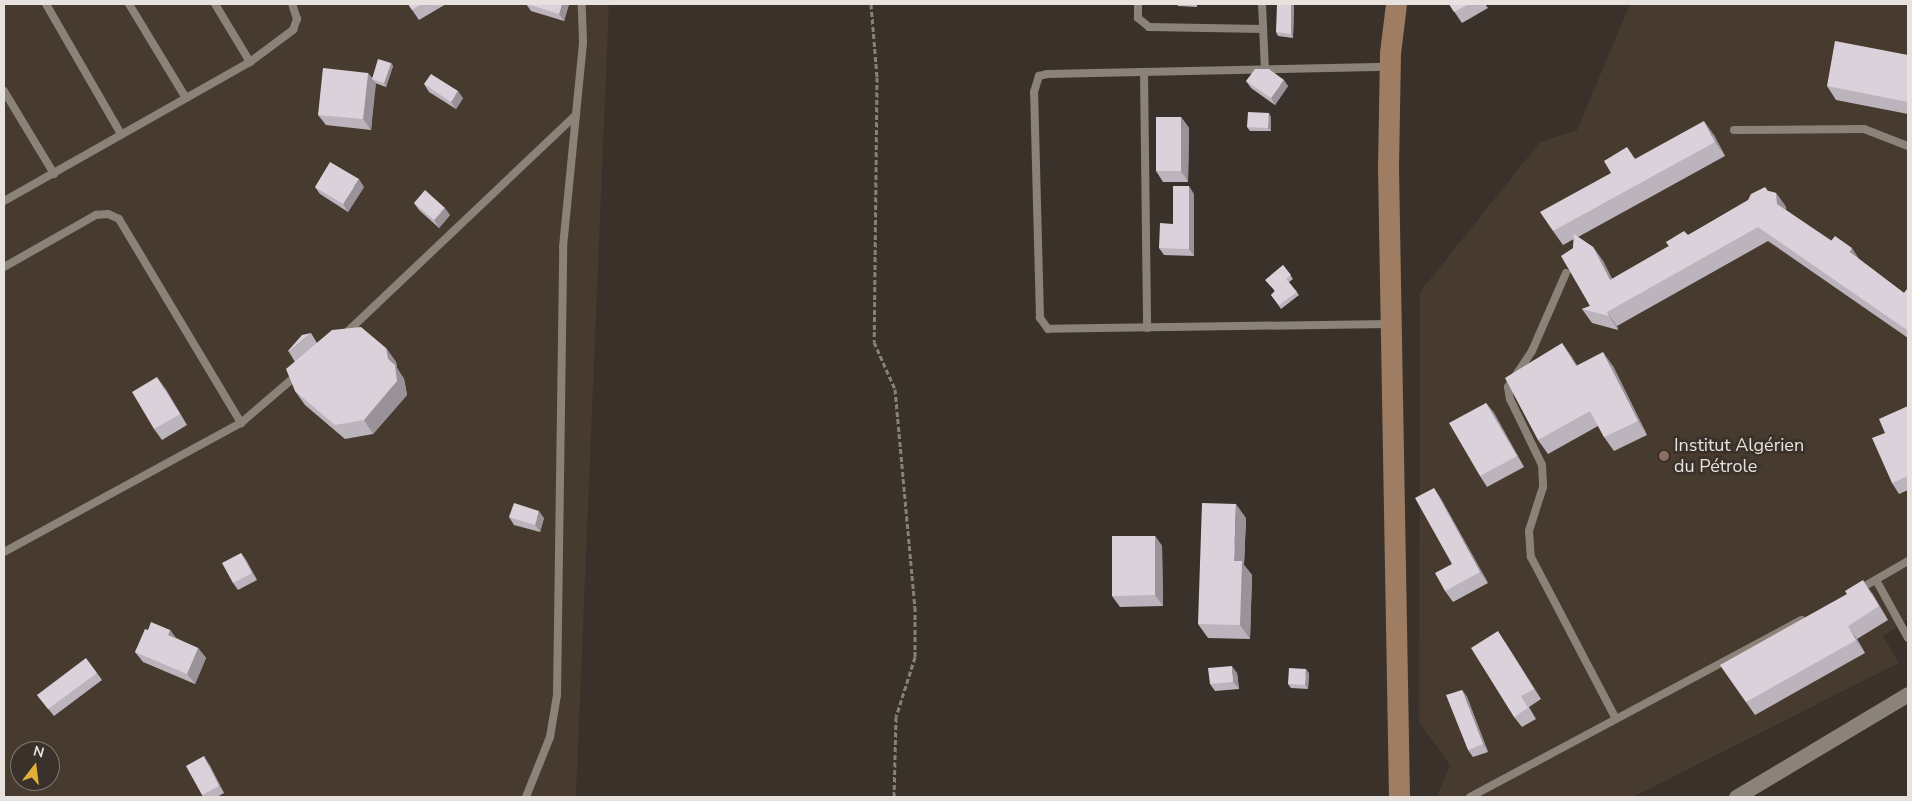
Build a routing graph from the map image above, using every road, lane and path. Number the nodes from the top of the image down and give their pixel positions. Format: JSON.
{"nodes":[{"id":1,"x":46,"y":4,"type":"edge"},
{"id":2,"x":129,"y":4,"type":"edge"},
{"id":3,"x":215,"y":4,"type":"edge"},
{"id":4,"x":292,"y":4,"type":"edge"},
{"id":5,"x":582,"y":4,"type":"edge"},
{"id":6,"x":871,"y":4,"type":"edge"},
{"id":7,"x":1138,"y":4,"type":"edge"},
{"id":8,"x":1262,"y":4,"type":"edge"},
{"id":9,"x":1396,"y":4,"type":"edge"},
{"id":10,"x":1263,"y":28,"type":"junction"},
{"id":11,"x":250,"y":62,"type":"junction"},
{"id":12,"x":1390,"y":67,"type":"junction"},
{"id":13,"x":1264,"y":69,"type":"junction"},
{"id":14,"x":1144,"y":72,"type":"junction"},
{"id":15,"x":4,"y":92,"type":"edge"},
{"id":16,"x":186,"y":98,"type":"junction"},
{"id":17,"x":576,"y":115,"type":"junction"},
{"id":18,"x":1734,"y":130,"type":"dead end"},
{"id":19,"x":121,"y":134,"type":"junction"},
{"id":20,"x":1908,"y":146,"type":"edge"},
{"id":21,"x":54,"y":174,"type":"junction"},
{"id":22,"x":4,"y":201,"type":"edge"},
{"id":23,"x":4,"y":268,"type":"edge"},
{"id":24,"x":1566,"y":273,"type":"edge"},
{"id":25,"x":1390,"y":324,"type":"junction"},
{"id":26,"x":1147,"y":328,"type":"junction"},
{"id":27,"x":340,"y":338,"type":"edge"},
{"id":28,"x":302,"y":371,"type":"edge"},
{"id":29,"x":241,"y":423,"type":"junction"},
{"id":30,"x":4,"y":552,"type":"edge"},
{"id":31,"x":1908,"y":561,"type":"edge"},
{"id":32,"x":1876,"y":580,"type":"junction"},
{"id":33,"x":1850,"y":594,"type":"edge"},
{"id":34,"x":1807,"y":617,"type":"edge"},
{"id":35,"x":1908,"y":638,"type":"edge"},
{"id":36,"x":1908,"y":694,"type":"edge"},
{"id":37,"x":1616,"y":719,"type":"junction"},
{"id":38,"x":526,"y":797,"type":"edge"},
{"id":39,"x":894,"y":797,"type":"edge"},
{"id":40,"x":1399,"y":797,"type":"edge"},
{"id":41,"x":1470,"y":797,"type":"edge"},
{"id":42,"x":1736,"y":797,"type":"edge"}],
"edges":[{"from":1,"to":19,"type":"lane"},
{"from":2,"to":16,"type":"lane"},
{"from":3,"to":11,"type":"lane"},
{"from":4,"to":11,"type":"lane"},
{"from":5,"to":17,"type":"lane"},
{"from":6,"to":39,"type":"path"},
{"from":7,"to":10,"type":"lane"},
{"from":8,"to":10,"type":"lane"},
{"from":9,"to":12,"type":"main road"},
{"from":10,"to":13,"type":"lane"},
{"from":11,"to":16,"type":"lane"},
{"from":12,"to":13,"type":"lane"},
{"from":12,"to":25,"type":"main road"},
{"from":13,"to":14,"type":"lane"},
{"from":14,"to":26,"type":"lane"},
{"from":14,"to":26,"type":"lane"},
{"from":15,"to":21,"type":"lane"},
{"from":16,"to":19,"type":"lane"},
{"from":17,"to":27,"type":"lane"},
{"from":17,"to":38,"type":"lane"},
{"from":18,"to":20,"type":"lane"},
{"from":19,"to":21,"type":"lane"},
{"from":21,"to":22,"type":"lane"},
{"from":23,"to":29,"type":"lane"},
{"from":24,"to":37,"type":"lane"},
{"from":25,"to":26,"type":"lane"},
{"from":25,"to":40,"type":"main road"},
{"from":28,"to":29,"type":"lane"},
{"from":29,"to":30,"type":"lane"},
{"from":31,"to":32,"type":"lane"},
{"from":32,"to":33,"type":"lane"},
{"from":32,"to":35,"type":"lane"},
{"from":34,"to":37,"type":"lane"},
{"from":36,"to":42,"type":"street"},
{"from":37,"to":41,"type":"lane"}]}
